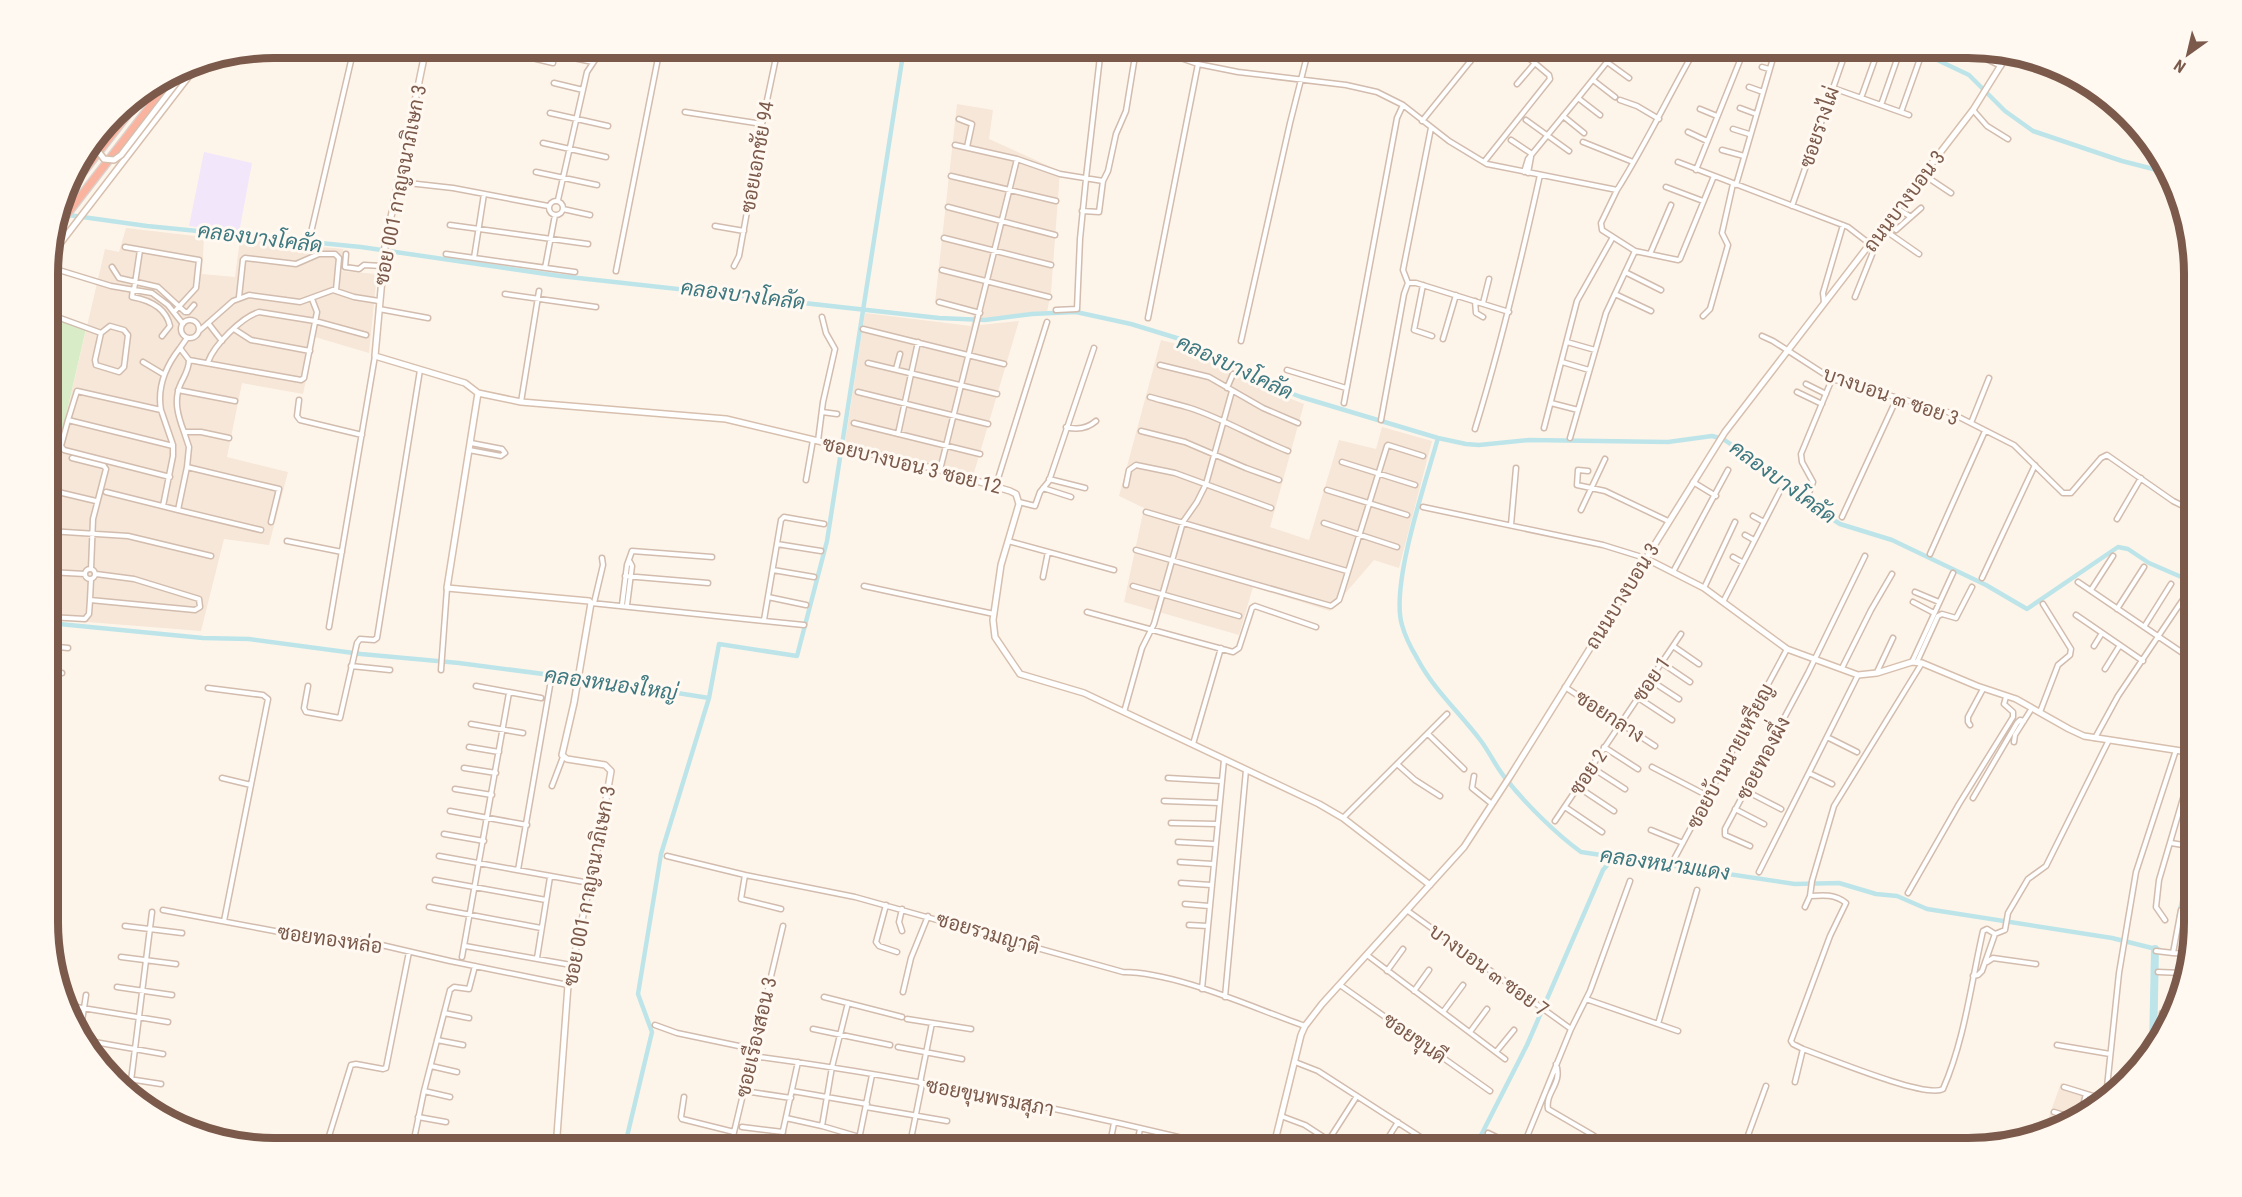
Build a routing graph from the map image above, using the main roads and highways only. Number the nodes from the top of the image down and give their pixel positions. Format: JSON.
{"nodes":[{"id":1,"x":164,"y":88,"type":"edge"},
{"id":2,"x":121,"y":123,"type":"edge"},
{"id":3,"x":86,"y":168,"type":"edge"},
{"id":4,"x":68,"y":213,"type":"edge"}],
"edges":[{"from":1,"to":4,"type":"highway"},
{"from":2,"to":3,"type":"highway"}]}
